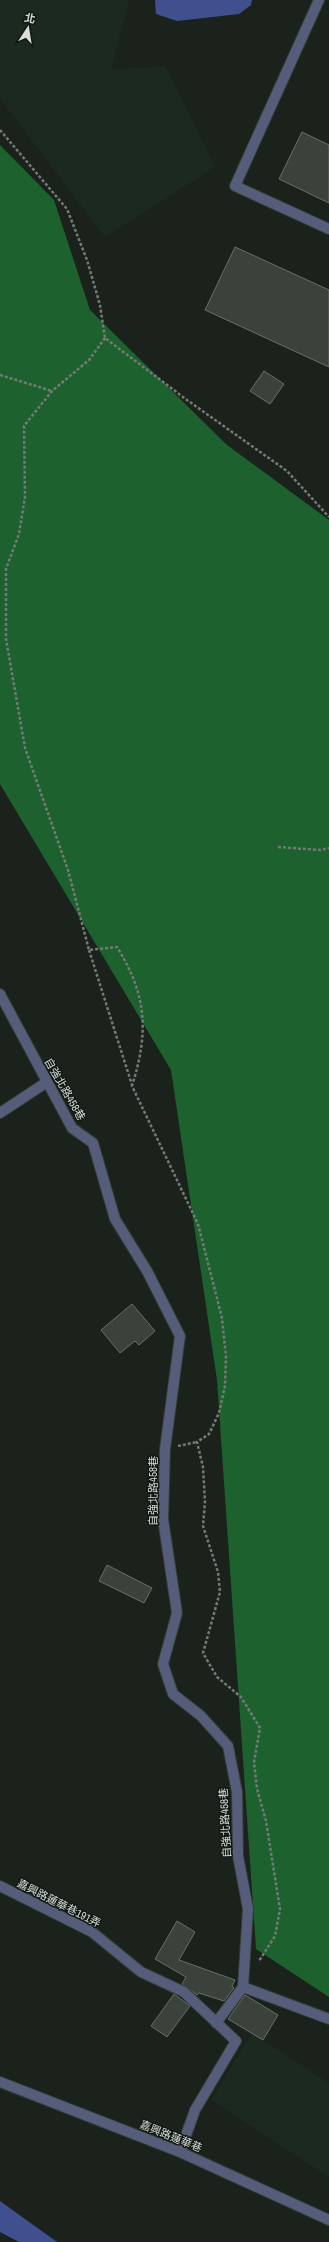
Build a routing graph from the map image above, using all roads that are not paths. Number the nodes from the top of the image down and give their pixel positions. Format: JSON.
{"nodes":[{"id":1,"x":319,"y":0,"type":"edge"},
{"id":2,"x":329,"y":229,"type":"edge"},
{"id":3,"x":0,"y":994,"type":"edge"},
{"id":4,"x":47,"y":1082,"type":"junction"},
{"id":5,"x":0,"y":1113,"type":"edge"},
{"id":6,"x":0,"y":1886,"type":"edge"},
{"id":7,"x":243,"y":1987,"type":"junction"},
{"id":8,"x":329,"y":2019,"type":"edge"},
{"id":9,"x":216,"y":2023,"type":"junction"},
{"id":10,"x":0,"y":2082,"type":"edge"},
{"id":11,"x":180,"y":2152,"type":"junction"},
{"id":12,"x":329,"y":2220,"type":"edge"}],
"edges":[{"from":1,"to":2,"type":"lane"},
{"from":3,"to":4,"type":"lane","name":"自強北路458巷"},
{"from":4,"to":5,"type":"lane"},
{"from":4,"to":7,"type":"lane","name":"自強北路458巷"},
{"from":6,"to":9,"type":"lane","name":"嘉興路蓮華巷191弄"},
{"from":7,"to":8,"type":"lane"},
{"from":7,"to":9,"type":"lane"},
{"from":9,"to":11,"type":"lane","name":"嘉興路蓮華巷191弄"},
{"from":10,"to":11,"type":"lane","name":"嘉興路蓮華巷"},
{"from":11,"to":12,"type":"lane","name":"嘉興路蓮華巷"}]}
